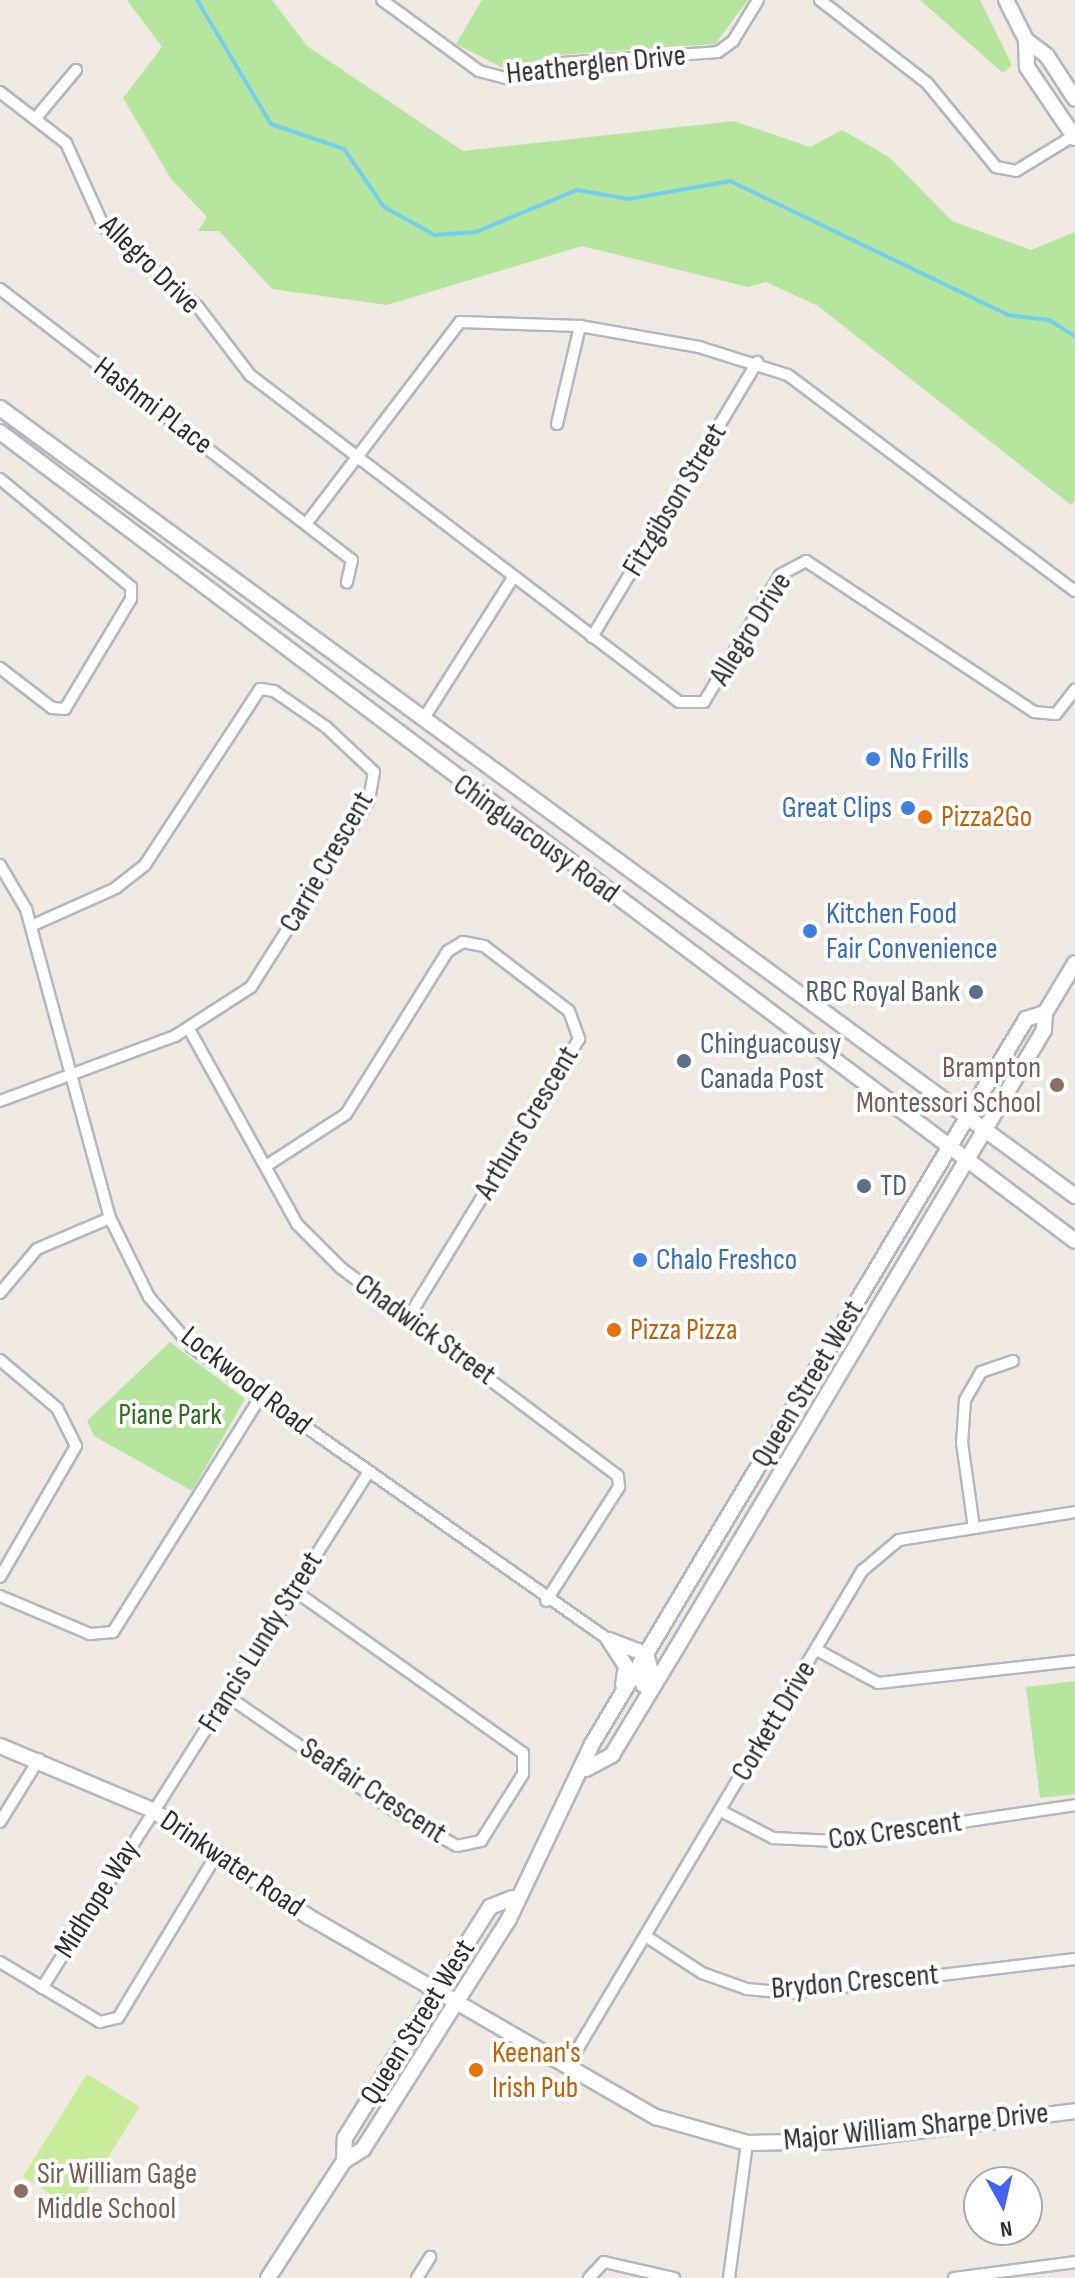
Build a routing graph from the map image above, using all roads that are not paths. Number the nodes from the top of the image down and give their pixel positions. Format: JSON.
{"nodes":[{"id":1,"x":382,"y":0,"type":"edge"},
{"id":2,"x":758,"y":0,"type":"edge"},
{"id":3,"x":820,"y":0,"type":"edge"},
{"id":4,"x":1006,"y":0,"type":"edge"},
{"id":5,"x":401,"y":5,"type":"edge"},
{"id":6,"x":1026,"y":40,"type":"junction"},
{"id":7,"x":76,"y":70,"type":"dead end"},
{"id":8,"x":0,"y":92,"type":"edge"},
{"id":9,"x":1075,"y":99,"type":"edge"},
{"id":10,"x":35,"y":119,"type":"junction"},
{"id":11,"x":1074,"y":136,"type":"edge"},
{"id":12,"x":0,"y":289,"type":"edge"},
{"id":13,"x":580,"y":326,"type":"junction"},
{"id":14,"x":757,"y":362,"type":"junction"},
{"id":15,"x":0,"y":408,"type":"edge"},
{"id":16,"x":557,"y":424,"type":"dead end"},
{"id":17,"x":0,"y":432,"type":"edge"},
{"id":18,"x":357,"y":457,"type":"junction"},
{"id":19,"x":0,"y":479,"type":"edge"},
{"id":20,"x":306,"y":524,"type":"junction"},
{"id":21,"x":513,"y":578,"type":"junction"},
{"id":22,"x":347,"y":582,"type":"dead end"},
{"id":23,"x":1075,"y":591,"type":"edge"},
{"id":24,"x":592,"y":637,"type":"junction"},
{"id":25,"x":0,"y":668,"type":"edge"},
{"id":26,"x":1075,"y":690,"type":"edge"},
{"id":27,"x":424,"y":718,"type":"junction"},
{"id":28,"x":0,"y":865,"type":"edge"},
{"id":29,"x":31,"y":926,"type":"junction"},
{"id":30,"x":1075,"y":963,"type":"edge"},
{"id":31,"x":1045,"y":1013,"type":"junction"},
{"id":32,"x":189,"y":1029,"type":"junction"},
{"id":33,"x":70,"y":1073,"type":"junction"},
{"id":34,"x":0,"y":1101,"type":"edge"},
{"id":35,"x":968,"y":1115,"type":"junction"},
{"id":36,"x":986,"y":1129,"type":"junction"},
{"id":37,"x":949,"y":1146,"type":"junction"},
{"id":38,"x":967,"y":1159,"type":"junction"},
{"id":39,"x":266,"y":1166,"type":"junction"},
{"id":40,"x":1075,"y":1196,"type":"edge"},
{"id":41,"x":110,"y":1218,"type":"junction"},
{"id":42,"x":1075,"y":1241,"type":"edge"},
{"id":43,"x":0,"y":1293,"type":"edge"},
{"id":44,"x":408,"y":1318,"type":"junction"},
{"id":45,"x":0,"y":1360,"type":"edge"},
{"id":46,"x":1013,"y":1361,"type":"dead end"},
{"id":47,"x":261,"y":1396,"type":"junction"},
{"id":48,"x":771,"y":1446,"type":"junction"},
{"id":49,"x":790,"y":1457,"type":"junction"},
{"id":50,"x":368,"y":1473,"type":"junction"},
{"id":51,"x":1075,"y":1512,"type":"edge"},
{"id":52,"x":974,"y":1528,"type":"junction"},
{"id":53,"x":0,"y":1577,"type":"edge"},
{"id":54,"x":294,"y":1590,"type":"junction"},
{"id":55,"x":0,"y":1596,"type":"edge"},
{"id":56,"x":546,"y":1601,"type":"junction"},
{"id":57,"x":609,"y":1640,"type":"junction"},
{"id":58,"x":817,"y":1650,"type":"junction"},
{"id":59,"x":646,"y":1654,"type":"junction"},
{"id":60,"x":1075,"y":1661,"type":"edge"},
{"id":61,"x":227,"y":1696,"type":"junction"},
{"id":62,"x":608,"y":1717,"type":"junction"},
{"id":63,"x":0,"y":1746,"type":"edge"},
{"id":64,"x":612,"y":1755,"type":"junction"},
{"id":65,"x":39,"y":1759,"type":"junction"},
{"id":66,"x":586,"y":1769,"type":"junction"},
{"id":67,"x":1075,"y":1805,"type":"edge"},
{"id":68,"x":152,"y":1810,"type":"junction"},
{"id":69,"x":721,"y":1811,"type":"junction"},
{"id":70,"x":0,"y":1822,"type":"edge"},
{"id":71,"x":218,"y":1852,"type":"junction"},
{"id":72,"x":512,"y":1898,"type":"junction"},
{"id":73,"x":647,"y":1937,"type":"junction"},
{"id":74,"x":1075,"y":1959,"type":"edge"},
{"id":75,"x":0,"y":1962,"type":"edge"},
{"id":76,"x":42,"y":1988,"type":"junction"},
{"id":77,"x":438,"y":1989,"type":"junction"},
{"id":78,"x":457,"y":2001,"type":"junction"},
{"id":79,"x":568,"y":2065,"type":"junction"},
{"id":80,"x":1075,"y":2111,"type":"edge"},
{"id":81,"x":747,"y":2143,"type":"junction"},
{"id":82,"x":344,"y":2161,"type":"junction"},
{"id":83,"x":430,"y":2257,"type":"dead end"},
{"id":84,"x":1075,"y":2262,"type":"edge"},
{"id":85,"x":268,"y":2278,"type":"edge"},
{"id":86,"x":417,"y":2278,"type":"edge"},
{"id":87,"x":589,"y":2278,"type":"edge"},
{"id":88,"x":674,"y":2278,"type":"edge"},
{"id":89,"x":729,"y":2278,"type":"edge"},
{"id":90,"x":954,"y":2278,"type":"edge"}],
"edges":[{"from":1,"to":5,"type":"street","name":"Heatherglen Drive"},
{"from":2,"to":5,"type":"street","name":"Heatherglen Drive"},
{"from":3,"to":11,"type":"street"},
{"from":4,"to":6,"type":"main road"},
{"from":6,"to":9,"type":"main road"},
{"from":6,"to":11,"type":"main road"},
{"from":7,"to":10,"type":"street"},
{"from":8,"to":10,"type":"street","name":"Allegro Drive"},
{"from":10,"to":18,"type":"street","name":"Allegro Drive"},
{"from":12,"to":20,"type":"street","name":"Hashmi PLace"},
{"from":13,"to":14,"type":"street"},
{"from":13,"to":16,"type":"street"},
{"from":13,"to":18,"type":"street"},
{"from":14,"to":23,"type":"street"},
{"from":14,"to":24,"type":"street","name":"Fitzgibson Street"},
{"from":15,"to":27,"type":"main road","name":"Chinguacousy Road"},
{"from":17,"to":37,"type":"main road","name":"Chinguacousy Road"},
{"from":18,"to":20,"type":"street"},
{"from":18,"to":21,"type":"street","name":"Allegro Drive"},
{"from":19,"to":25,"type":"street"},
{"from":20,"to":22,"type":"street","name":"Hashmi PLace"},
{"from":21,"to":24,"type":"street","name":"Allegro Drive"},
{"from":21,"to":27,"type":"street"},
{"from":24,"to":26,"type":"street","name":"Allegro Drive"},
{"from":27,"to":35,"type":"main road","name":"Chinguacousy Road"},
{"from":28,"to":29,"type":"street","name":"Lockwood Road"},
{"from":29,"to":32,"type":"street","name":"Carrie Crescent"},
{"from":29,"to":33,"type":"street","name":"Lockwood Road"},
{"from":30,"to":31,"type":"main road","name":"Queen Street West"},
{"from":31,"to":35,"type":"main road","name":"Queen Street West"},
{"from":31,"to":36,"type":"main road","name":"Queen Street West"},
{"from":32,"to":33,"type":"street","name":"Carrie Crescent"},
{"from":32,"to":39,"type":"street","name":"Chadwick Street"},
{"from":33,"to":34,"type":"street","name":"Carrie Crescent"},
{"from":33,"to":41,"type":"street","name":"Lockwood Road"},
{"from":35,"to":36,"type":"main road","name":"Chinguacousy Road"},
{"from":35,"to":37,"type":"main road","name":"Queen Street West"},
{"from":36,"to":38,"type":"main road","name":"Queen Street West"},
{"from":36,"to":40,"type":"main road","name":"Chinguacousy Road"},
{"from":37,"to":38,"type":"main road","name":"Chinguacousy Road"},
{"from":37,"to":48,"type":"main road","name":"Queen Street West"},
{"from":38,"to":42,"type":"main road","name":"Chinguacousy Road"},
{"from":38,"to":49,"type":"main road","name":"Queen Street West"},
{"from":39,"to":44,"type":"street","name":"Chadwick Street"},
{"from":39,"to":44,"type":"street","name":"Arthurs Crescent"},
{"from":41,"to":43,"type":"street"},
{"from":41,"to":47,"type":"street","name":"Lockwood Road"},
{"from":44,"to":56,"type":"street","name":"Chadwick Street"},
{"from":45,"to":53,"type":"street"},
{"from":46,"to":52,"type":"street"},
{"from":47,"to":50,"type":"street","name":"Lockwood Road"},
{"from":47,"to":55,"type":"street"},
{"from":48,"to":49,"type":"main road"},
{"from":48,"to":59,"type":"main road","name":"Queen Street West"},
{"from":49,"to":64,"type":"main road","name":"Queen Street West"},
{"from":50,"to":54,"type":"street","name":"Francis Lundy Street"},
{"from":50,"to":56,"type":"street","name":"Lockwood Road"},
{"from":51,"to":52,"type":"street","name":"Corkett Drive"},
{"from":52,"to":58,"type":"street","name":"Corkett Drive"},
{"from":54,"to":61,"type":"street","name":"Francis Lundy Street"},
{"from":54,"to":61,"type":"street","name":"Seafair Crescent"},
{"from":56,"to":57,"type":"street","name":"Lockwood Road"},
{"from":57,"to":59,"type":"main road"},
{"from":57,"to":62,"type":"main road"},
{"from":58,"to":60,"type":"street"},
{"from":58,"to":69,"type":"street","name":"Corkett Drive"},
{"from":59,"to":62,"type":"main road","name":"Queen Street West"},
{"from":59,"to":64,"type":"main road"},
{"from":61,"to":68,"type":"street","name":"Francis Lundy Street"},
{"from":62,"to":66,"type":"main road","name":"Queen Street West"},
{"from":63,"to":65,"type":"main road","name":"Drinkwater Road"},
{"from":64,"to":66,"type":"main road"},
{"from":65,"to":68,"type":"main road","name":"Drinkwater Road"},
{"from":65,"to":70,"type":"street"},
{"from":66,"to":72,"type":"main road","name":"Queen Street West"},
{"from":67,"to":69,"type":"street","name":"Cox Crescent"},
{"from":68,"to":71,"type":"main road","name":"Drinkwater Road"},
{"from":68,"to":76,"type":"street","name":"Midhope Way"},
{"from":69,"to":73,"type":"street","name":"Corkett Drive"},
{"from":71,"to":76,"type":"street"},
{"from":71,"to":77,"type":"main road","name":"Drinkwater Road"},
{"from":72,"to":77,"type":"main road","name":"Queen Street West"},
{"from":72,"to":78,"type":"main road","name":"Queen Street West"},
{"from":73,"to":74,"type":"street","name":"Brydon Crescent"},
{"from":73,"to":79,"type":"street","name":"Corkett Drive"},
{"from":75,"to":76,"type":"street"},
{"from":77,"to":78,"type":"main road","name":"Drinkwater Road"},
{"from":77,"to":82,"type":"main road","name":"Queen Street West"},
{"from":78,"to":79,"type":"main road","name":"Major William Sharpe Drive"},
{"from":78,"to":82,"type":"main road","name":"Queen Street West"},
{"from":79,"to":81,"type":"main road","name":"Major William Sharpe Drive"},
{"from":80,"to":81,"type":"main road","name":"Major William Sharpe Drive"},
{"from":81,"to":89,"type":"street"},
{"from":82,"to":85,"type":"main road","name":"Queen Street West"},
{"from":83,"to":86,"type":"street"},
{"from":84,"to":90,"type":"street"},
{"from":87,"to":88,"type":"street"}]}
